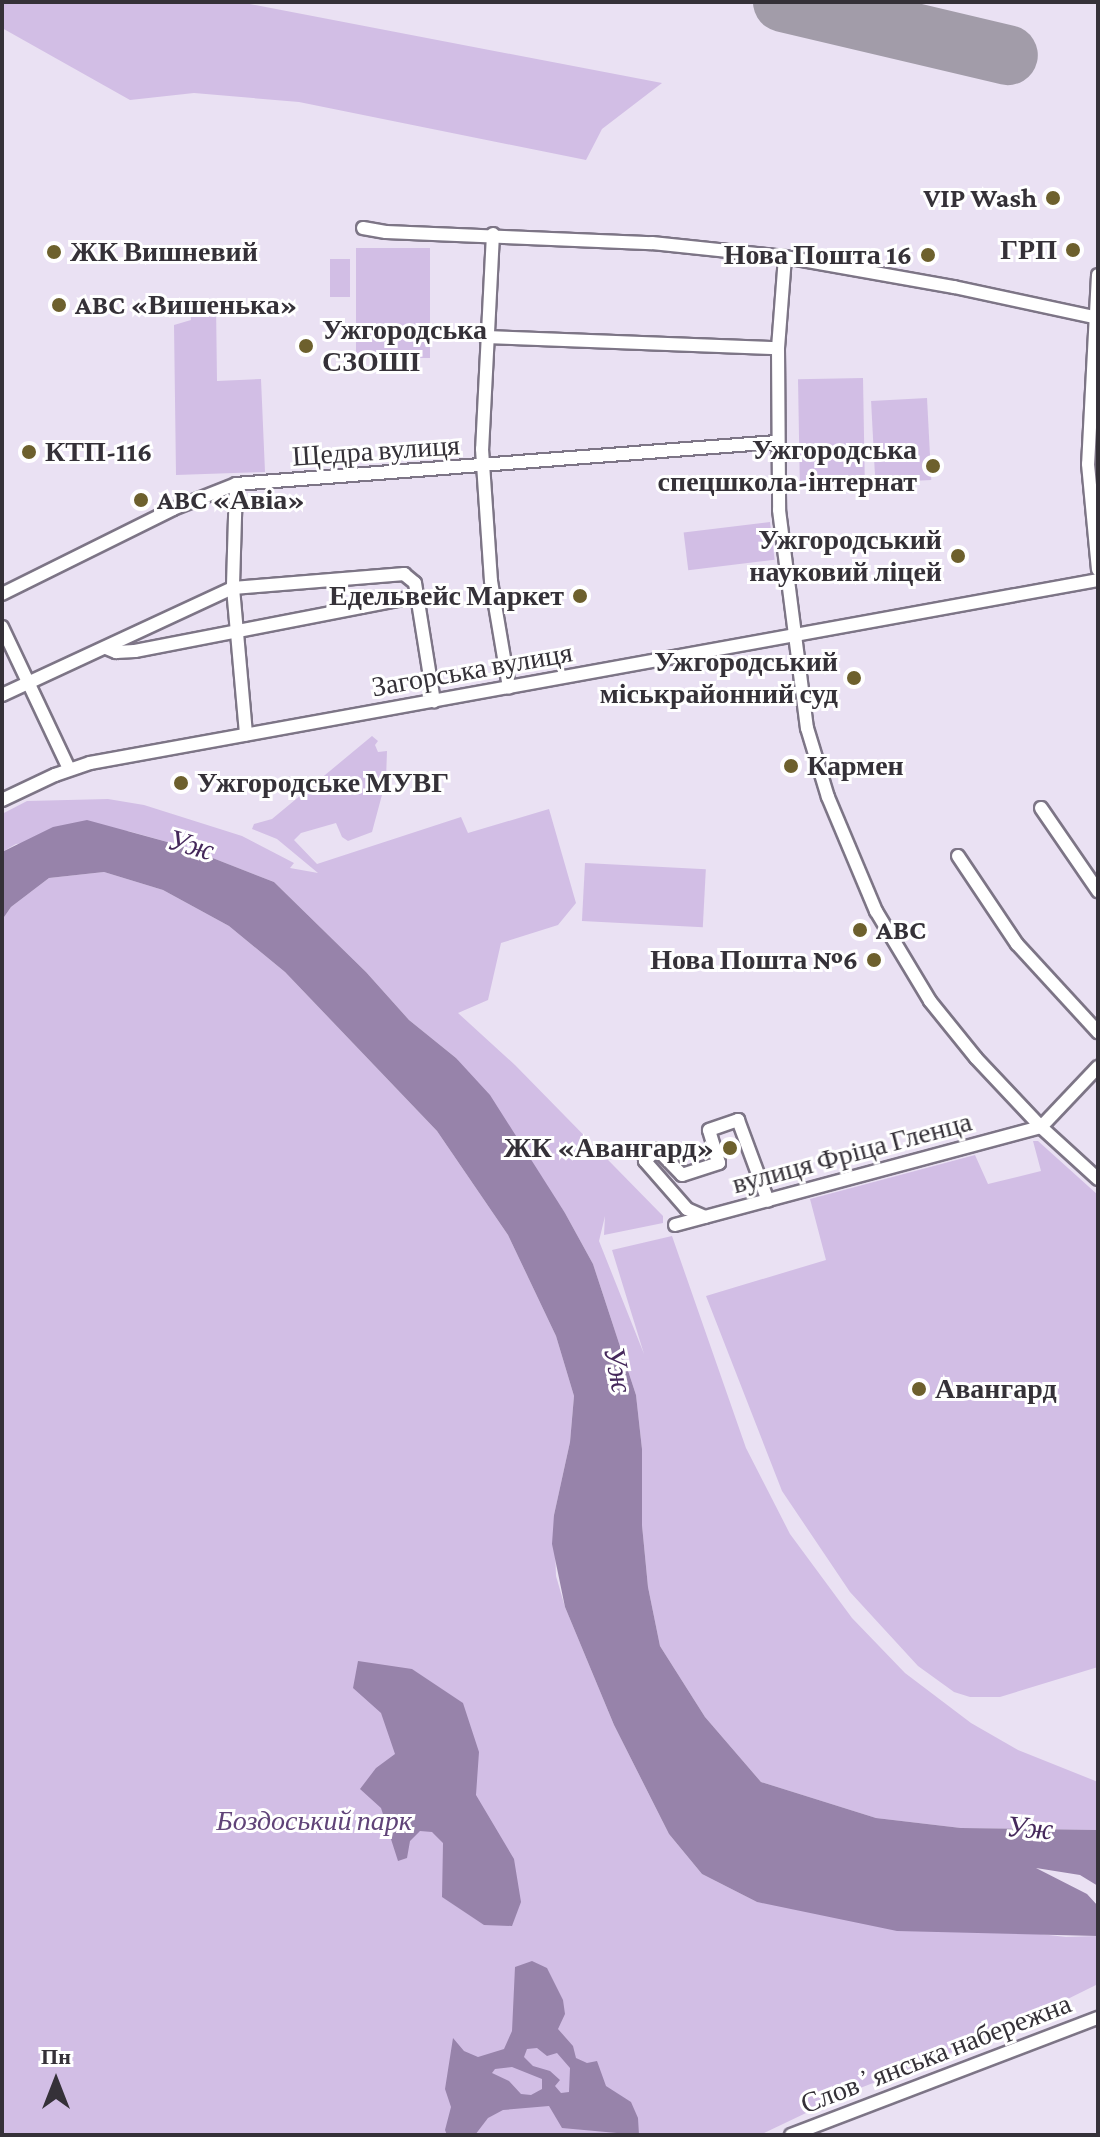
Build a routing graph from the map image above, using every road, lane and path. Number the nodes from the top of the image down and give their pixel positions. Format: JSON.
{"nodes":[{"id":1,"x":363,"y":228,"type":"dead end"},
{"id":2,"x":493,"y":234,"type":"junction"},
{"id":3,"x":785,"y":257,"type":"junction"},
{"id":4,"x":1098,"y":275,"type":"edge"},
{"id":5,"x":1096,"y":318,"type":"edge"},
{"id":6,"x":486,"y":337,"type":"junction"},
{"id":7,"x":778,"y":348,"type":"junction"},
{"id":8,"x":777,"y":442,"type":"junction"},
{"id":9,"x":483,"y":467,"type":"junction"},
{"id":10,"x":236,"y":484,"type":"junction"},
{"id":11,"x":1098,"y":570,"type":"edge"},
{"id":12,"x":1098,"y":580,"type":"edge"},
{"id":13,"x":233,"y":588,"type":"junction"},
{"id":14,"x":2,"y":594,"type":"edge"},
{"id":15,"x":418,"y":596,"type":"junction"},
{"id":16,"x":2,"y":627,"type":"edge"},
{"id":17,"x":237,"y":632,"type":"junction"},
{"id":18,"x":796,"y":637,"type":"junction"},
{"id":19,"x":106,"y":648,"type":"junction"},
{"id":20,"x":28,"y":682,"type":"junction"},
{"id":21,"x":509,"y":687,"type":"junction"},
{"id":22,"x":2,"y":695,"type":"edge"},
{"id":23,"x":434,"y":701,"type":"junction"},
{"id":24,"x":246,"y":734,"type":"junction"},
{"id":25,"x":69,"y":769,"type":"junction"},
{"id":26,"x":2,"y":800,"type":"edge"},
{"id":27,"x":1041,"y":808,"type":"dead end"},
{"id":28,"x":958,"y":856,"type":"dead end"},
{"id":29,"x":1098,"y":891,"type":"edge"},
{"id":30,"x":1098,"y":1032,"type":"edge"},
{"id":31,"x":1098,"y":1067,"type":"edge"},
{"id":32,"x":1041,"y":1127,"type":"junction"},
{"id":33,"x":1098,"y":1179,"type":"edge"},
{"id":34,"x":768,"y":1201,"type":"junction"},
{"id":35,"x":705,"y":1217,"type":"junction"},
{"id":36,"x":675,"y":1225,"type":"dead end"},
{"id":37,"x":1098,"y":2018,"type":"edge"},
{"id":38,"x":791,"y":2135,"type":"edge"}],
"edges":[{"from":1,"to":2,"type":"street"},
{"from":2,"to":3,"type":"street"},
{"from":2,"to":6,"type":"street"},
{"from":3,"to":5,"type":"street"},
{"from":3,"to":7,"type":"street"},
{"from":4,"to":5,"type":"street"},
{"from":5,"to":11,"type":"street"},
{"from":6,"to":7,"type":"street"},
{"from":6,"to":9,"type":"street"},
{"from":7,"to":8,"type":"street"},
{"from":8,"to":9,"type":"street","name":"Щедра вулиця"},
{"from":8,"to":18,"type":"street"},
{"from":9,"to":10,"type":"street","name":"Щедра вулиця"},
{"from":9,"to":21,"type":"street"},
{"from":10,"to":13,"type":"street"},
{"from":10,"to":14,"type":"street","name":"Щедра вулиця"},
{"from":12,"to":18,"type":"street","name":"Загорська вулиця"},
{"from":13,"to":15,"type":"street"},
{"from":13,"to":17,"type":"street"},
{"from":13,"to":19,"type":"street"},
{"from":15,"to":17,"type":"street"},
{"from":15,"to":23,"type":"street"},
{"from":16,"to":20,"type":"street"},
{"from":17,"to":19,"type":"street"},
{"from":17,"to":24,"type":"street"},
{"from":18,"to":21,"type":"street","name":"Загорська вулиця"},
{"from":18,"to":32,"type":"street"},
{"from":19,"to":20,"type":"street"},
{"from":20,"to":22,"type":"street"},
{"from":20,"to":25,"type":"street"},
{"from":21,"to":23,"type":"street","name":"Загорська вулиця"},
{"from":23,"to":24,"type":"street","name":"Загорська вулиця"},
{"from":24,"to":25,"type":"street","name":"Загорська вулиця"},
{"from":25,"to":26,"type":"street","name":"Загорська вулиця"},
{"from":27,"to":29,"type":"street"},
{"from":28,"to":30,"type":"street"},
{"from":31,"to":32,"type":"street"},
{"from":32,"to":33,"type":"street"},
{"from":32,"to":34,"type":"street","name":"вулиця Фріца Гленца"},
{"from":34,"to":35,"type":"street","name":"вулиця Фріца Гленца"},
{"from":34,"to":35,"type":"street"},
{"from":35,"to":36,"type":"street","name":"вулиця Фріца Гленца"},
{"from":37,"to":38,"type":"street","name":"Словʼянська набережна"}]}
